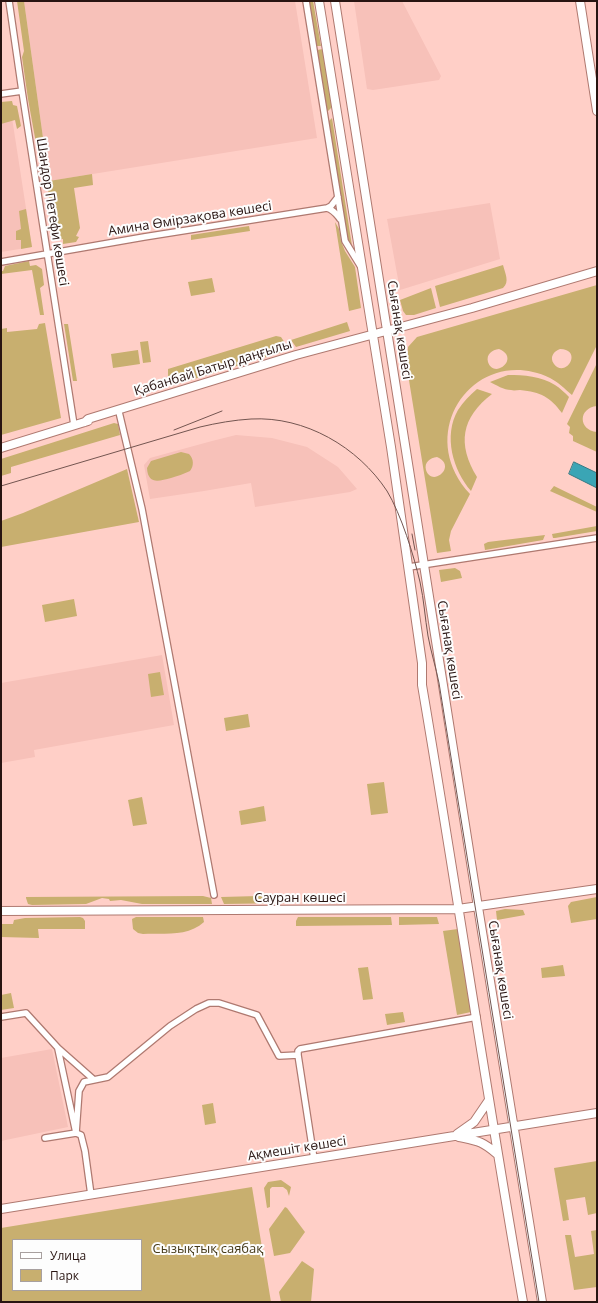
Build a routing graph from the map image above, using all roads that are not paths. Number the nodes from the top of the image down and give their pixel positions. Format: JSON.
{"nodes":[{"id":1,"x":9,"y":1,"type":"edge"},
{"id":2,"x":306,"y":1,"type":"edge"},
{"id":3,"x":320,"y":1,"type":"edge"},
{"id":4,"x":335,"y":1,"type":"edge"},
{"id":5,"x":580,"y":1,"type":"edge"},
{"id":6,"x":585,"y":1,"type":"edge"},
{"id":7,"x":338,"y":25,"type":"junction"},
{"id":8,"x":323,"y":26,"type":"junction"},
{"id":9,"x":345,"y":64,"type":"junction"},
{"id":10,"x":330,"y":66,"type":"junction"},
{"id":11,"x":597,"y":77,"type":"edge"},
{"id":12,"x":22,"y":91,"type":"junction"},
{"id":13,"x":1,"y":94,"type":"edge"},
{"id":14,"x":597,"y":111,"type":"edge"},
{"id":15,"x":338,"y":197,"type":"junction"},
{"id":16,"x":325,"y":209,"type":"junction"},
{"id":17,"x":342,"y":223,"type":"junction"},
{"id":18,"x":47,"y":253,"type":"junction"},
{"id":19,"x":1,"y":262,"type":"edge"},
{"id":20,"x":363,"y":271,"type":"junction"},
{"id":21,"x":597,"y":271,"type":"edge"},
{"id":22,"x":387,"y":330,"type":"junction"},
{"id":23,"x":374,"y":334,"type":"junction"},
{"id":24,"x":350,"y":340,"type":"junction"},
{"id":25,"x":119,"y":412,"type":"junction"},
{"id":26,"x":84,"y":422,"type":"junction"},
{"id":27,"x":74,"y":425,"type":"junction"},
{"id":28,"x":1,"y":448,"type":"edge"},
{"id":29,"x":597,"y":538,"type":"edge"},
{"id":30,"x":424,"y":565,"type":"junction"},
{"id":31,"x":409,"y":567,"type":"junction"},
{"id":32,"x":597,"y":889,"type":"edge"},
{"id":33,"x":214,"y":895,"type":"dead end"},
{"id":34,"x":478,"y":907,"type":"junction"},
{"id":35,"x":458,"y":909,"type":"junction"},
{"id":36,"x":1,"y":911,"type":"edge"},
{"id":37,"x":1,"y":1017,"type":"edge"},
{"id":38,"x":477,"y":1017,"type":"junction"},
{"id":39,"x":58,"y":1048,"type":"junction"},
{"id":40,"x":298,"y":1055,"type":"junction"},
{"id":41,"x":93,"y":1079,"type":"junction"},
{"id":42,"x":489,"y":1100,"type":"junction"},
{"id":43,"x":597,"y":1114,"type":"edge"},
{"id":44,"x":513,"y":1126,"type":"junction"},
{"id":45,"x":494,"y":1130,"type":"junction"},
{"id":46,"x":76,"y":1133,"type":"junction"},
{"id":47,"x":454,"y":1136,"type":"junction"},
{"id":48,"x":45,"y":1138,"type":"dead end"},
{"id":49,"x":497,"y":1154,"type":"junction"},
{"id":50,"x":314,"y":1159,"type":"junction"},
{"id":51,"x":91,"y":1195,"type":"junction"},
{"id":52,"x":1,"y":1209,"type":"edge"},
{"id":53,"x":522,"y":1302,"type":"edge"},
{"id":54,"x":542,"y":1302,"type":"edge"}],
"edges":[{"from":1,"to":12,"type":"street","name":"Шандор Петефи көшесі"},
{"from":2,"to":15,"type":"street"},
{"from":3,"to":8,"type":"main road","name":"Сығанақ көшесі"},
{"from":4,"to":7,"type":"main road","name":"Сығанақ көшесі"},
{"from":5,"to":14,"type":"main road"},
{"from":6,"to":11,"type":"main road"},
{"from":7,"to":8,"type":"main road"},
{"from":7,"to":9,"type":"main road","name":"Сығанақ көшесі"},
{"from":8,"to":10,"type":"main road","name":"Сығанақ көшесі"},
{"from":9,"to":10,"type":"main road"},
{"from":9,"to":22,"type":"main road","name":"Сығанақ көшесі"},
{"from":10,"to":20,"type":"main road","name":"Сығанақ көшесі"},
{"from":12,"to":13,"type":"street"},
{"from":12,"to":18,"type":"street","name":"Шандор Петефи көшесі"},
{"from":15,"to":16,"type":"street"},
{"from":15,"to":17,"type":"street"},
{"from":16,"to":17,"type":"street"},
{"from":16,"to":18,"type":"street","name":"Амина Өмірзақова көшесі"},
{"from":17,"to":20,"type":"street"},
{"from":18,"to":19,"type":"street","name":"Амина Өмірзақова көшесі"},
{"from":18,"to":27,"type":"street","name":"Шандор Петефи көшесі"},
{"from":20,"to":23,"type":"main road","name":"Сығанақ көшесі"},
{"from":21,"to":22,"type":"main road","name":"Қабанбай Батыр даңғылы"},
{"from":22,"to":23,"type":"main road","name":"Қабанбай Батыр даңғылы"},
{"from":22,"to":30,"type":"main road","name":"Сығанақ көшесі"},
{"from":23,"to":24,"type":"main road","name":"Қабанбай Батыр даңғылы"},
{"from":23,"to":31,"type":"main road","name":"Сығанақ көшесі"},
{"from":24,"to":25,"type":"main road","name":"Қабанбай Батыр даңғылы"},
{"from":24,"to":26,"type":"main road","name":"Қабанбай Батыр даңғылы"},
{"from":25,"to":26,"type":"main road","name":"Қабанбай Батыр даңғылы"},
{"from":25,"to":33,"type":"street"},
{"from":26,"to":27,"type":"main road","name":"Қабанбай Батыр даңғылы"},
{"from":27,"to":28,"type":"main road","name":"Қабанбай Батыр даңғылы"},
{"from":29,"to":30,"type":"street"},
{"from":30,"to":31,"type":"street"},
{"from":30,"to":34,"type":"main road","name":"Сығанақ көшесі"},
{"from":31,"to":35,"type":"main road","name":"Сығанақ көшесі"},
{"from":32,"to":34,"type":"main road","name":"Сауран көшесі"},
{"from":34,"to":35,"type":"main road","name":"Сауран көшесі"},
{"from":34,"to":44,"type":"main road","name":"Сығанақ көшесі"},
{"from":35,"to":36,"type":"main road","name":"Сауран көшесі"},
{"from":35,"to":38,"type":"main road","name":"Сығанақ көшесі"},
{"from":37,"to":39,"type":"street"},
{"from":38,"to":40,"type":"street"},
{"from":38,"to":42,"type":"main road","name":"Сығанақ көшесі"},
{"from":39,"to":41,"type":"street"},
{"from":39,"to":46,"type":"street"},
{"from":40,"to":41,"type":"street"},
{"from":40,"to":50,"type":"street"},
{"from":41,"to":46,"type":"street"},
{"from":42,"to":45,"type":"main road","name":"Сығанақ көшесі"},
{"from":42,"to":47,"type":"main road"},
{"from":43,"to":44,"type":"main road","name":"Ақмешіт көшесі"},
{"from":44,"to":45,"type":"main road","name":"Ақмешіт көшесі"},
{"from":44,"to":54,"type":"main road","name":"Сығанақ көшесі"},
{"from":45,"to":47,"type":"main road","name":"Ақмешіт көшесі"},
{"from":45,"to":49,"type":"main road","name":"Сығанақ көшесі"},
{"from":46,"to":48,"type":"street"},
{"from":46,"to":51,"type":"street"},
{"from":47,"to":49,"type":"main road"},
{"from":47,"to":50,"type":"main road","name":"Ақмешіт көшесі"},
{"from":49,"to":53,"type":"main road","name":"Сығанақ көшесі"},
{"from":50,"to":51,"type":"main road","name":"Ақмешіт көшесі"},
{"from":51,"to":52,"type":"main road","name":"Ақмешіт көшесі"}]}
